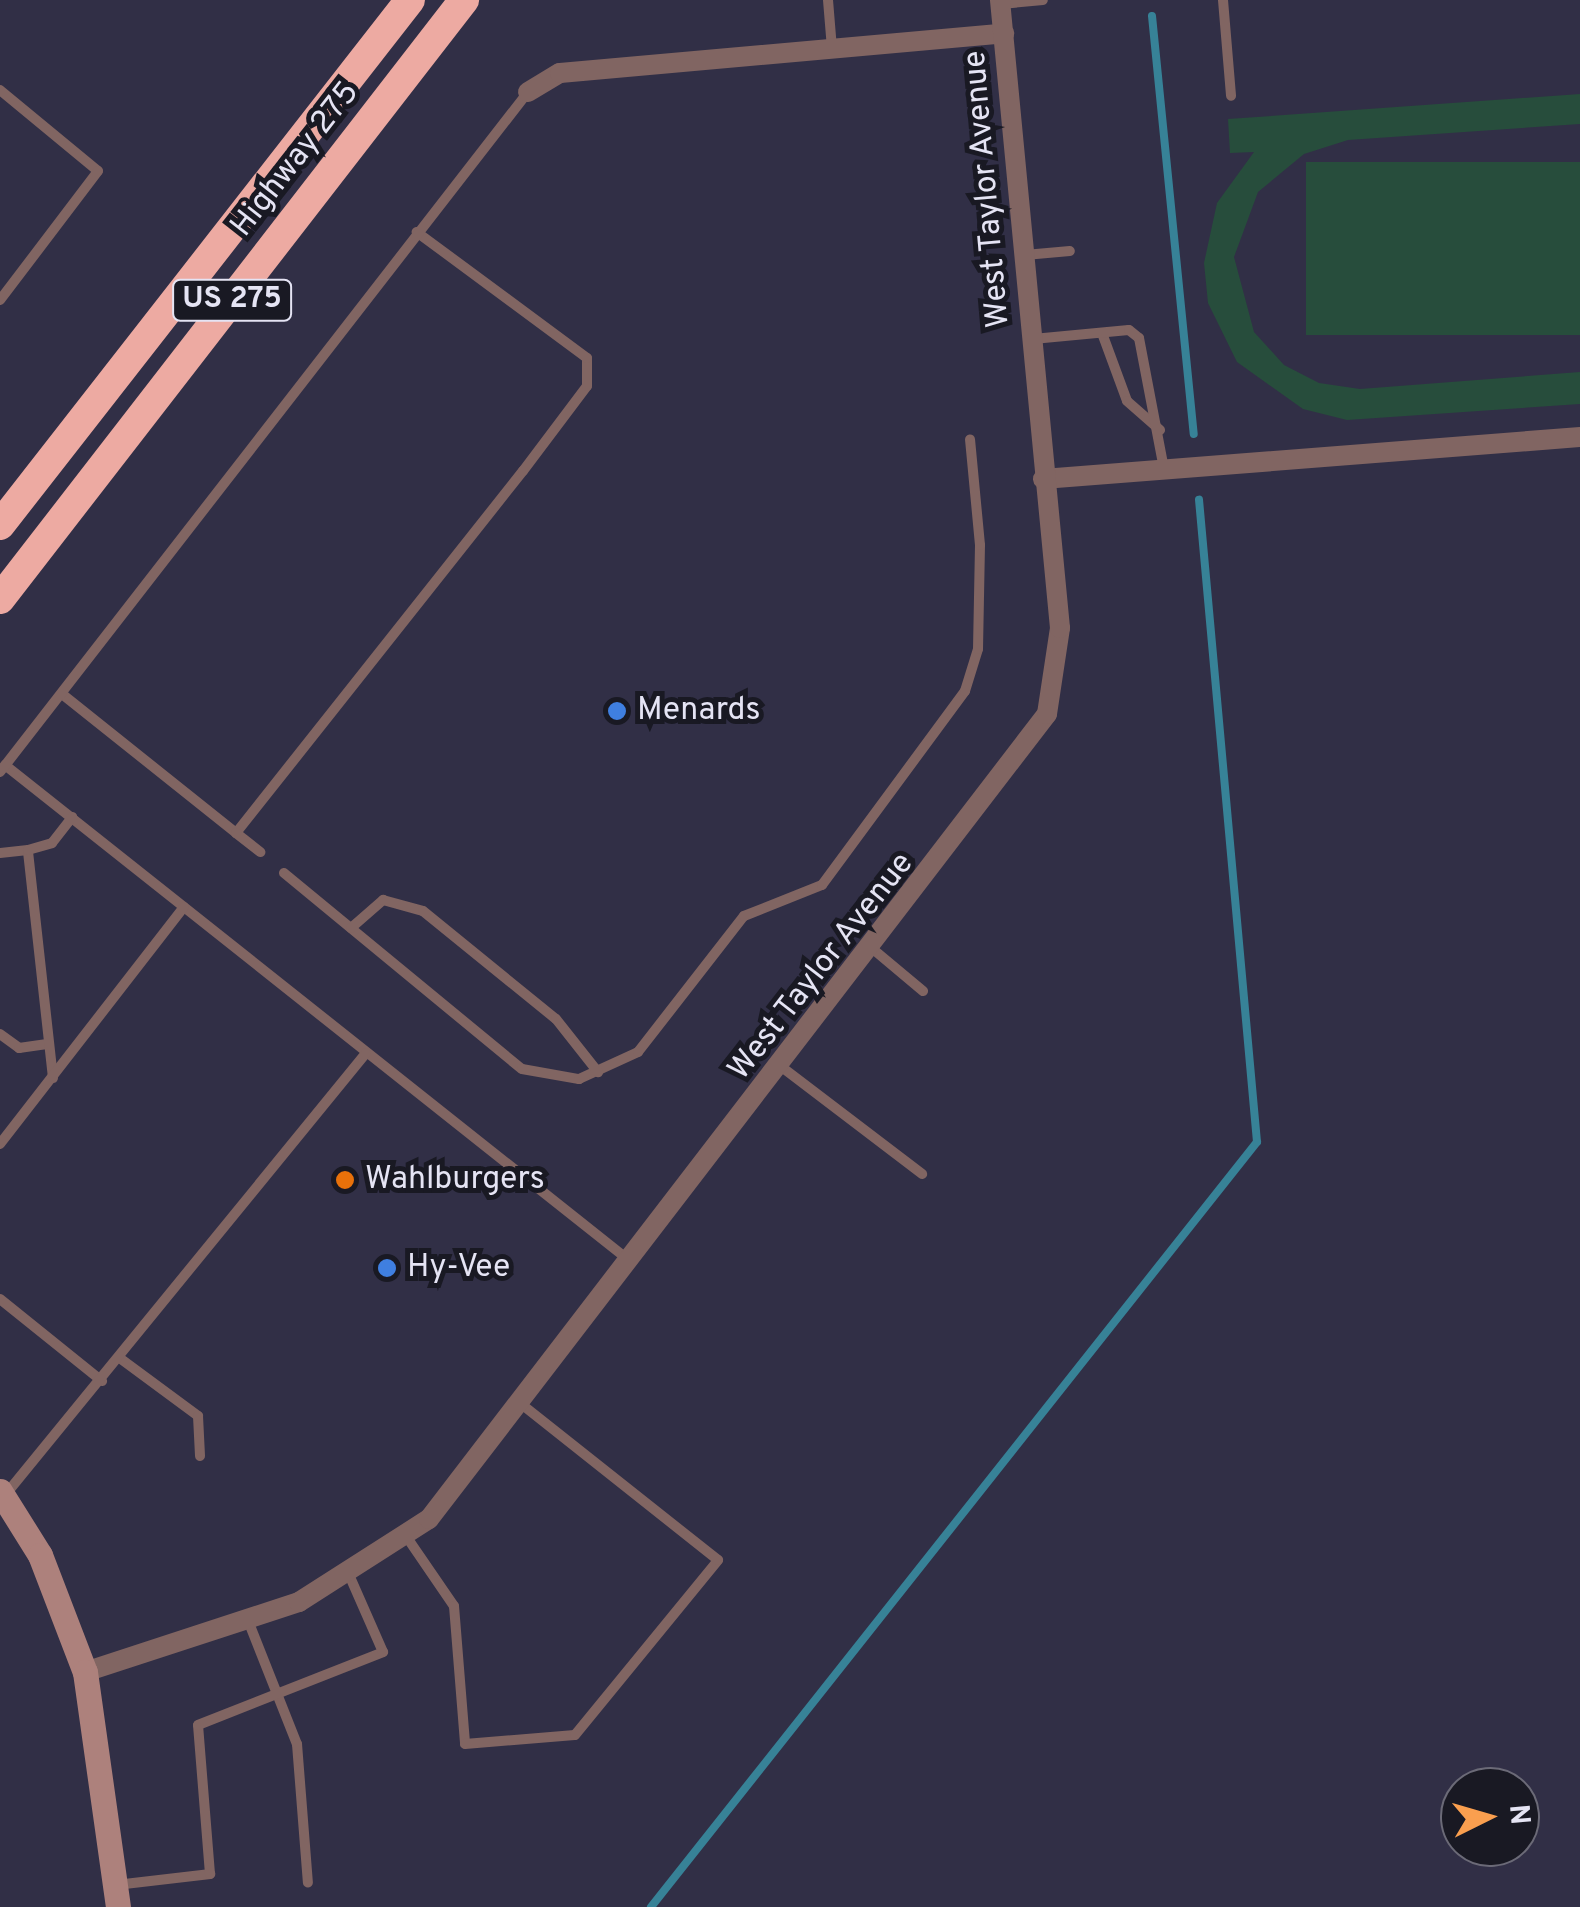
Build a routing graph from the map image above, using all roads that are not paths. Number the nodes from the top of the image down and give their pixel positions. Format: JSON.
{"nodes":[{"id":1,"x":410,"y":0,"type":"edge"},
{"id":2,"x":464,"y":0,"type":"edge"},
{"id":3,"x":828,"y":0,"type":"edge"},
{"id":4,"x":1043,"y":0,"type":"edge"},
{"id":5,"x":1222,"y":0,"type":"edge"},
{"id":6,"x":1001,"y":2,"type":"edge"},
{"id":7,"x":1004,"y":32,"type":"junction"},
{"id":8,"x":832,"y":49,"type":"junction"},
{"id":9,"x":0,"y":90,"type":"edge"},
{"id":10,"x":528,"y":92,"type":"joint"},
{"id":11,"x":1231,"y":96,"type":"dead end"},
{"id":12,"x":417,"y":232,"type":"junction"},
{"id":13,"x":1070,"y":251,"type":"dead end"},
{"id":14,"x":1025,"y":256,"type":"junction"},
{"id":15,"x":0,"y":300,"type":"edge"},
{"id":16,"x":1102,"y":333,"type":"junction"},
{"id":17,"x":1032,"y":339,"type":"junction"},
{"id":18,"x":1160,"y":430,"type":"junction"},
{"id":19,"x":1580,"y":437,"type":"edge"},
{"id":20,"x":970,"y":439,"type":"dead end"},
{"id":21,"x":1164,"y":469,"type":"junction"},
{"id":22,"x":1044,"y":479,"type":"junction"},
{"id":23,"x":0,"y":526,"type":"edge"},
{"id":24,"x":0,"y":599,"type":"edge"},
{"id":25,"x":62,"y":694,"type":"junction"},
{"id":26,"x":3,"y":768,"type":"edge"},
{"id":27,"x":72,"y":817,"type":"junction"},
{"id":28,"x":236,"y":833,"type":"junction"},
{"id":29,"x":28,"y":850,"type":"junction"},
{"id":30,"x":260,"y":852,"type":"dead end"},
{"id":31,"x":0,"y":853,"type":"edge"},
{"id":32,"x":284,"y":873,"type":"dead end"},
{"id":33,"x":184,"y":907,"type":"junction"},
{"id":34,"x":351,"y":928,"type":"junction"},
{"id":35,"x":874,"y":950,"type":"junction"},
{"id":36,"x":923,"y":991,"type":"dead end"},
{"id":37,"x":0,"y":1034,"type":"edge"},
{"id":38,"x":49,"y":1044,"type":"junction"},
{"id":39,"x":366,"y":1053,"type":"junction"},
{"id":40,"x":783,"y":1068,"type":"junction"},
{"id":41,"x":598,"y":1072,"type":"junction"},
{"id":42,"x":53,"y":1079,"type":"junction"},
{"id":43,"x":0,"y":1144,"type":"edge"},
{"id":44,"x":922,"y":1174,"type":"dead end"},
{"id":45,"x":630,"y":1261,"type":"junction"},
{"id":46,"x":0,"y":1298,"type":"edge"},
{"id":47,"x":121,"y":1360,"type":"junction"},
{"id":48,"x":102,"y":1381,"type":"junction"},
{"id":49,"x":524,"y":1406,"type":"junction"},
{"id":50,"x":200,"y":1456,"type":"dead end"},
{"id":51,"x":2,"y":1494,"type":"edge"},
{"id":52,"x":406,"y":1536,"type":"junction"},
{"id":53,"x":350,"y":1577,"type":"junction"},
{"id":54,"x":247,"y":1618,"type":"junction"},
{"id":55,"x":85,"y":1672,"type":"junction"},
{"id":56,"x":280,"y":1698,"type":"junction"},
{"id":57,"x":308,"y":1882,"type":"dead end"},
{"id":58,"x":117,"y":1896,"type":"edge"}],
"edges":[{"from":1,"to":23,"type":"highway","name":"Highway 275","number":"US 275"},
{"from":2,"to":24,"type":"highway","name":"Highway 275","number":"US 275"},
{"from":3,"to":8,"type":"lane"},
{"from":4,"to":6,"type":"lane"},
{"from":5,"to":11,"type":"lane"},
{"from":6,"to":7,"type":"street","name":"West Taylor Avenue"},
{"from":7,"to":8,"type":"street"},
{"from":7,"to":14,"type":"street","name":"West Taylor Avenue"},
{"from":8,"to":10,"type":"street"},
{"from":9,"to":15,"type":"lane"},
{"from":10,"to":12,"type":"lane"},
{"from":12,"to":25,"type":"lane"},
{"from":12,"to":28,"type":"lane"},
{"from":13,"to":14,"type":"lane"},
{"from":14,"to":17,"type":"street","name":"West Taylor Avenue"},
{"from":16,"to":17,"type":"lane"},
{"from":16,"to":18,"type":"lane"},
{"from":16,"to":18,"type":"lane"},
{"from":17,"to":22,"type":"street","name":"West Taylor Avenue"},
{"from":18,"to":21,"type":"lane"},
{"from":19,"to":21,"type":"street"},
{"from":20,"to":41,"type":"lane"},
{"from":21,"to":22,"type":"street"},
{"from":22,"to":35,"type":"street","name":"West Taylor Avenue"},
{"from":25,"to":26,"type":"lane"},
{"from":25,"to":28,"type":"lane"},
{"from":26,"to":27,"type":"lane"},
{"from":27,"to":29,"type":"lane"},
{"from":27,"to":33,"type":"lane"},
{"from":28,"to":30,"type":"lane"},
{"from":29,"to":31,"type":"lane"},
{"from":29,"to":38,"type":"lane"},
{"from":32,"to":34,"type":"lane"},
{"from":33,"to":39,"type":"lane"},
{"from":33,"to":42,"type":"lane"},
{"from":34,"to":41,"type":"lane"},
{"from":34,"to":41,"type":"lane"},
{"from":35,"to":36,"type":"lane"},
{"from":35,"to":40,"type":"street","name":"West Taylor Avenue"},
{"from":37,"to":38,"type":"lane"},
{"from":38,"to":42,"type":"lane"},
{"from":39,"to":45,"type":"lane"},
{"from":39,"to":47,"type":"lane"},
{"from":40,"to":44,"type":"lane"},
{"from":40,"to":45,"type":"street","name":"West Taylor Avenue"},
{"from":42,"to":43,"type":"lane"},
{"from":45,"to":49,"type":"street","name":"West Taylor Avenue"},
{"from":46,"to":48,"type":"lane"},
{"from":47,"to":48,"type":"lane"},
{"from":47,"to":50,"type":"lane"},
{"from":48,"to":51,"type":"lane"},
{"from":49,"to":52,"type":"street","name":"West Taylor Avenue"},
{"from":49,"to":52,"type":"lane"},
{"from":51,"to":55,"type":"street"},
{"from":52,"to":53,"type":"street","name":"West Taylor Avenue"},
{"from":53,"to":54,"type":"street","name":"West Taylor Avenue"},
{"from":53,"to":56,"type":"lane"},
{"from":54,"to":55,"type":"street","name":"West Taylor Avenue"},
{"from":54,"to":56,"type":"lane"},
{"from":55,"to":58,"type":"street"},
{"from":56,"to":57,"type":"lane"},
{"from":56,"to":58,"type":"lane"}]}
